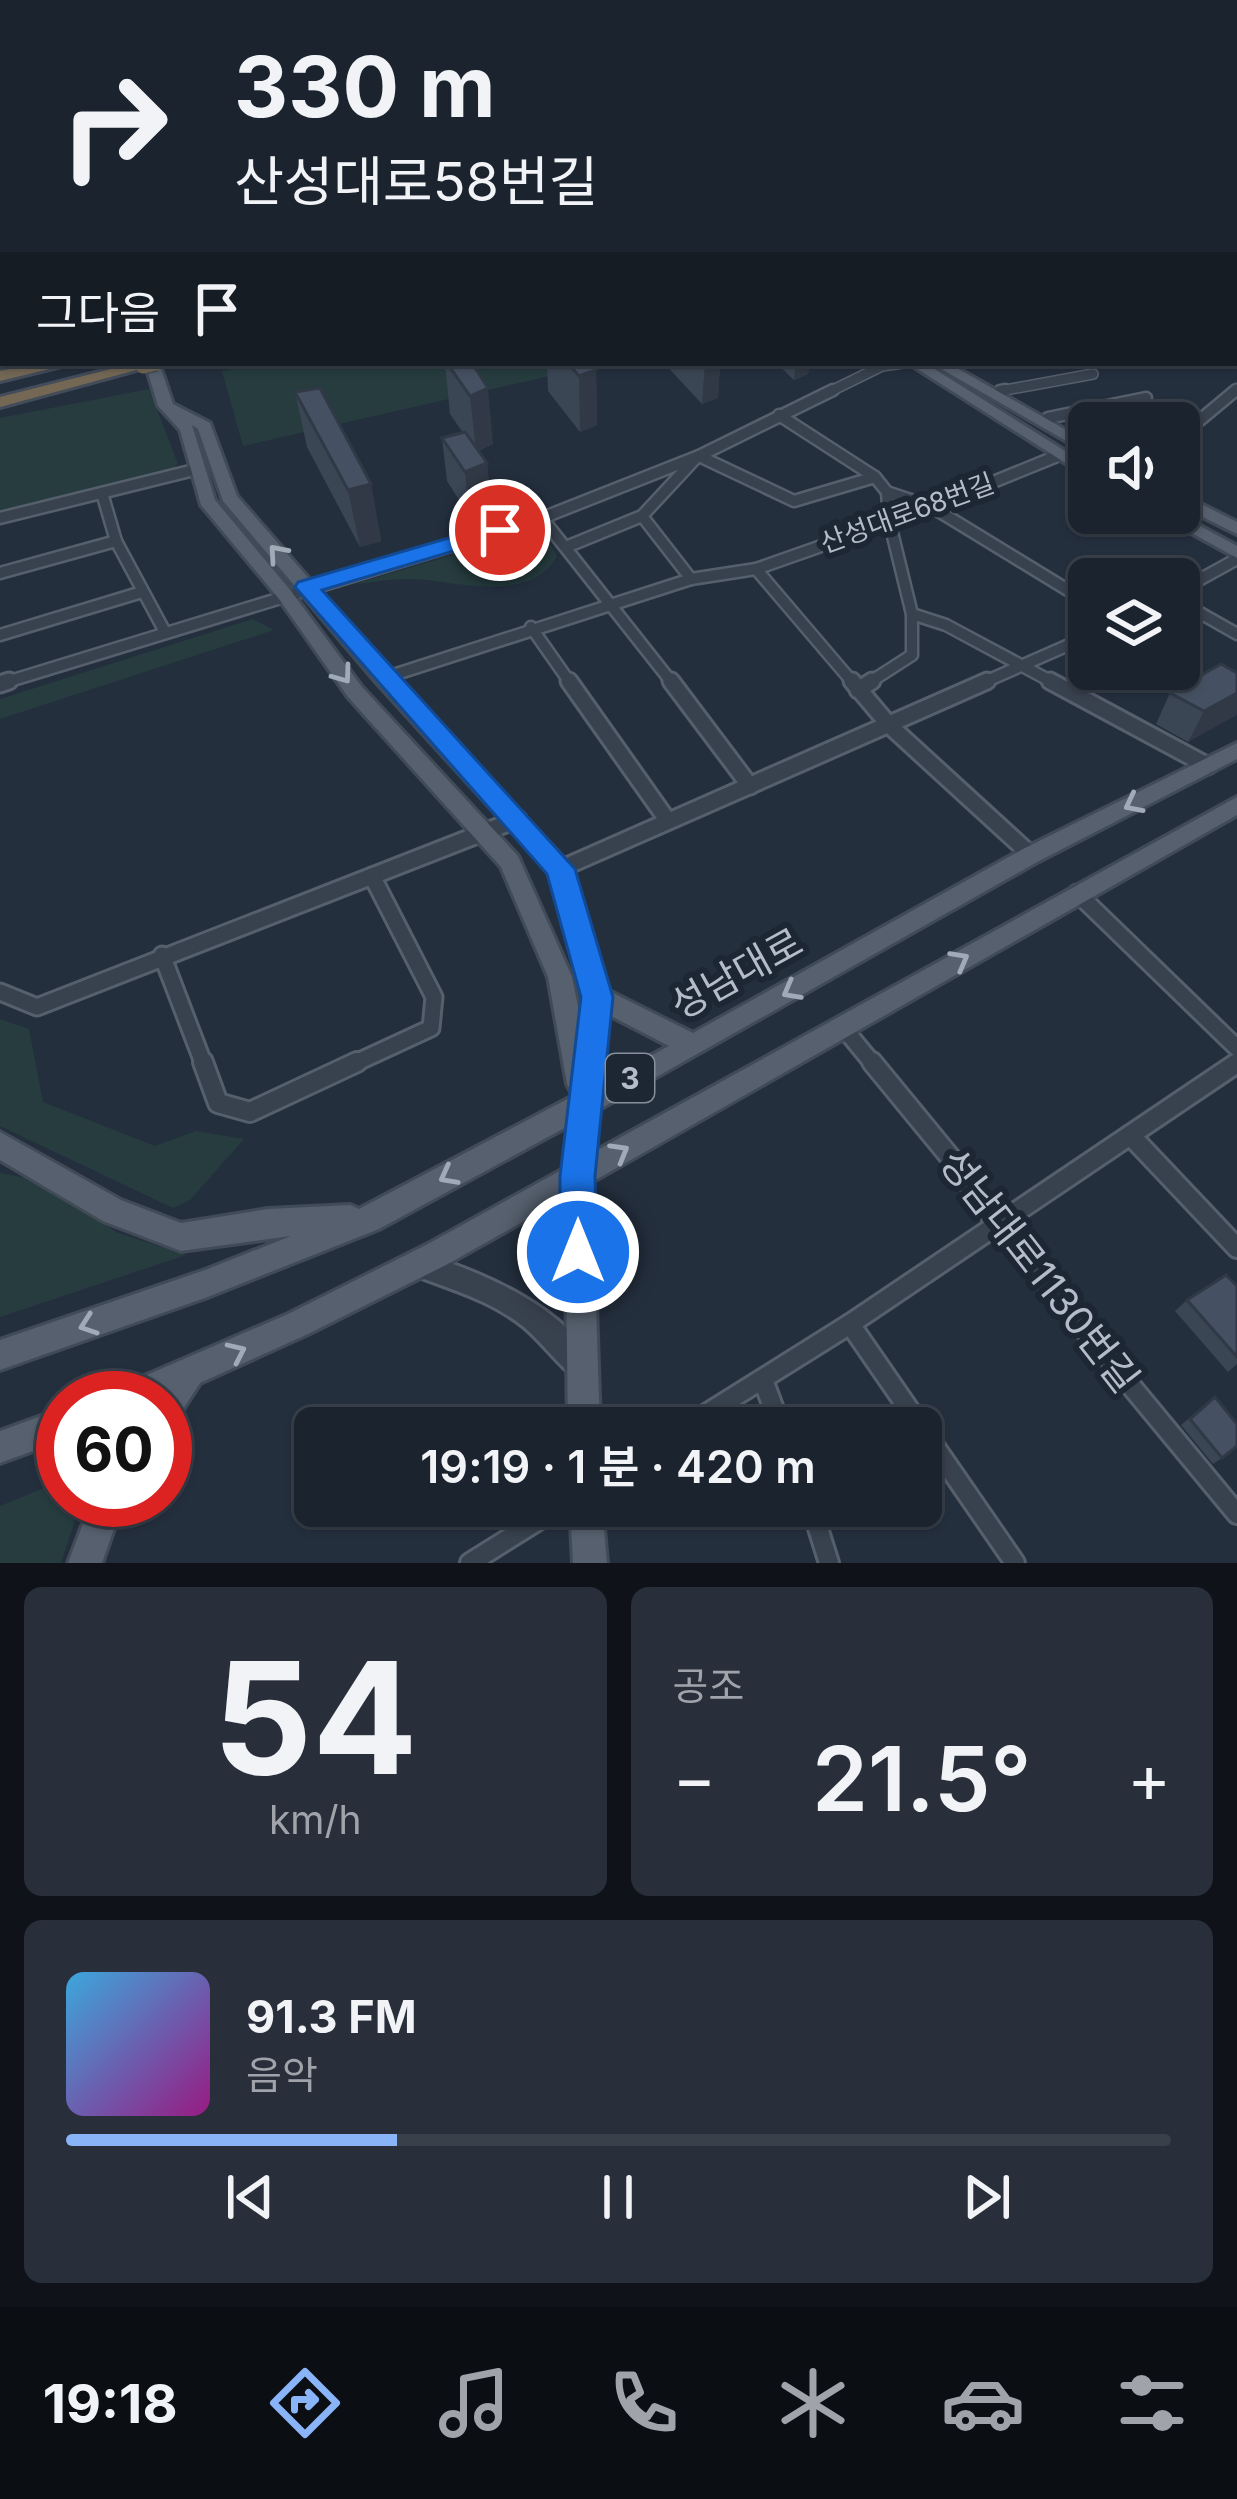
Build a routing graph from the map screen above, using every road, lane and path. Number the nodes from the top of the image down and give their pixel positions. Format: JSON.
{"nodes":[{"id":1,"x":51,"y":366,"type":"edge"},
{"id":2,"x":141,"y":366,"type":"edge"},
{"id":3,"x":151,"y":366,"type":"edge"},
{"id":4,"x":882,"y":366,"type":"edge"},
{"id":5,"x":921,"y":366,"type":"edge"},
{"id":6,"x":921,"y":366,"type":"edge"},
{"id":7,"x":943,"y":366,"type":"edge"},
{"id":8,"x":955,"y":366,"type":"edge"},
{"id":9,"x":1093,"y":374,"type":"dead end"},
{"id":10,"x":0,"y":376,"type":"edge"},
{"id":11,"x":1237,"y":389,"type":"edge"},
{"id":12,"x":1000,"y":391,"type":"junction"},
{"id":13,"x":0,"y":398,"type":"edge"},
{"id":14,"x":1146,"y":398,"type":"dead end"},
{"id":15,"x":166,"y":406,"type":"junction"},
{"id":16,"x":779,"y":415,"type":"junction"},
{"id":17,"x":1048,"y":418,"type":"junction"},
{"id":18,"x":1200,"y":420,"type":"edge"},
{"id":19,"x":1068,"y":429,"type":"edge"},
{"id":20,"x":1068,"y":437,"type":"edge"},
{"id":21,"x":1068,"y":450,"type":"edge"},
{"id":22,"x":699,"y":456,"type":"junction"},
{"id":23,"x":1057,"y":456,"type":"junction"},
{"id":24,"x":1068,"y":462,"type":"edge"},
{"id":25,"x":198,"y":469,"type":"junction"},
{"id":26,"x":875,"y":477,"type":"junction"},
{"id":27,"x":887,"y":492,"type":"junction"},
{"id":28,"x":102,"y":493,"type":"junction"},
{"id":29,"x":1200,"y":498,"type":"edge"},
{"id":30,"x":932,"y":507,"type":"junction"},
{"id":31,"x":1200,"y":509,"type":"edge"},
{"id":32,"x":642,"y":515,"type":"junction"},
{"id":33,"x":0,"y":518,"type":"edge"},
{"id":34,"x":542,"y":518,"type":"junction"},
{"id":35,"x":1237,"y":518,"type":"edge"},
{"id":36,"x":889,"y":520,"type":"junction"},
{"id":37,"x":1200,"y":521,"type":"edge"},
{"id":38,"x":1237,"y":529,"type":"edge"},
{"id":39,"x":1199,"y":534,"type":"edge"},
{"id":40,"x":116,"y":541,"type":"junction"},
{"id":41,"x":1237,"y":541,"type":"edge"},
{"id":42,"x":566,"y":547,"type":"junction"},
{"id":43,"x":1237,"y":556,"type":"edge"},
{"id":44,"x":757,"y":569,"type":"junction"},
{"id":45,"x":0,"y":573,"type":"edge"},
{"id":46,"x":692,"y":579,"type":"junction"},
{"id":47,"x":1200,"y":579,"type":"edge"},
{"id":48,"x":307,"y":587,"type":"junction"},
{"id":49,"x":1068,"y":590,"type":"edge"},
{"id":50,"x":142,"y":592,"type":"junction"},
{"id":51,"x":285,"y":595,"type":"junction"},
{"id":52,"x":614,"y":605,"type":"junction"},
{"id":53,"x":1200,"y":613,"type":"edge"},
{"id":54,"x":912,"y":614,"type":"junction"},
{"id":55,"x":531,"y":627,"type":"junction"},
{"id":56,"x":165,"y":632,"type":"junction"},
{"id":57,"x":1237,"y":634,"type":"edge"},
{"id":58,"x":0,"y":635,"type":"edge"},
{"id":59,"x":1068,"y":646,"type":"edge"},
{"id":60,"x":1022,"y":667,"type":"junction"},
{"id":61,"x":384,"y":678,"type":"junction"},
{"id":62,"x":0,"y":685,"type":"edge"},
{"id":63,"x":858,"y":690,"type":"junction"},
{"id":64,"x":889,"y":725,"type":"junction"},
{"id":65,"x":1237,"y":750,"type":"edge"},
{"id":66,"x":1208,"y":766,"type":"junction"},
{"id":67,"x":750,"y":786,"type":"junction"},
{"id":68,"x":1237,"y":805,"type":"edge"},
{"id":69,"x":518,"y":819,"type":"junction"},
{"id":70,"x":668,"y":821,"type":"junction"},
{"id":71,"x":486,"y":832,"type":"junction"},
{"id":72,"x":1031,"y":855,"type":"junction"},
{"id":73,"x":560,"y":869,"type":"junction"},
{"id":74,"x":372,"y":876,"type":"junction"},
{"id":75,"x":1077,"y":893,"type":"junction"},
{"id":76,"x":162,"y":955,"type":"junction"},
{"id":77,"x":0,"y":992,"type":"edge"},
{"id":78,"x":597,"y":997,"type":"junction"},
{"id":79,"x":842,"y":1026,"type":"junction"},
{"id":80,"x":693,"y":1046,"type":"junction"},
{"id":81,"x":1237,"y":1048,"type":"edge"},
{"id":82,"x":1237,"y":1063,"type":"edge"},
{"id":83,"x":584,"y":1102,"type":"junction"},
{"id":84,"x":1132,"y":1137,"type":"junction"},
{"id":85,"x":0,"y":1145,"type":"edge"},
{"id":86,"x":578,"y":1176,"type":"junction"},
{"id":87,"x":368,"y":1219,"type":"junction"},
{"id":88,"x":998,"y":1224,"type":"junction"},
{"id":89,"x":1237,"y":1248,"type":"edge"},
{"id":90,"x":418,"y":1264,"type":"junction"},
{"id":91,"x":850,"y":1324,"type":"junction"},
{"id":92,"x":0,"y":1355,"type":"edge"},
{"id":93,"x":582,"y":1368,"type":"junction"},
{"id":94,"x":192,"y":1373,"type":"edge"},
{"id":95,"x":763,"y":1380,"type":"junction"},
{"id":96,"x":583,"y":1407,"type":"edge"},
{"id":97,"x":719,"y":1407,"type":"edge"},
{"id":98,"x":773,"y":1407,"type":"edge"},
{"id":99,"x":36,"y":1434,"type":"edge"},
{"id":100,"x":0,"y":1447,"type":"edge"},
{"id":101,"x":1237,"y":1514,"type":"edge"},
{"id":102,"x":527,"y":1527,"type":"edge"},
{"id":103,"x":587,"y":1527,"type":"edge"},
{"id":104,"x":818,"y":1527,"type":"edge"},
{"id":105,"x":470,"y":1563,"type":"edge"},
{"id":106,"x":590,"y":1563,"type":"edge"},
{"id":107,"x":830,"y":1563,"type":"edge"},
{"id":108,"x":1015,"y":1563,"type":"edge"}],
"edges":[{"from":1,"to":10,"type":"highway"},
{"from":2,"to":13,"type":"highway"},
{"from":3,"to":15,"type":"main road"},
{"from":4,"to":16,"type":"street"},
{"from":5,"to":23,"type":"main road"},
{"from":6,"to":21,"type":"main road"},
{"from":7,"to":20,"type":"main road"},
{"from":8,"to":12,"type":"main road"},
{"from":9,"to":12,"type":"street"},
{"from":11,"to":18,"type":"street"},
{"from":12,"to":17,"type":"main road"},
{"from":14,"to":17,"type":"street"},
{"from":15,"to":25,"type":"main road"},
{"from":48,"to":15,"type":"main road","one_way":true},
{"from":16,"to":22,"type":"street"},
{"from":16,"to":26,"type":"street"},
{"from":17,"to":19,"type":"main road"},
{"from":22,"to":26,"type":"street"},
{"from":22,"to":32,"type":"street"},
{"from":22,"to":34,"type":"street"},
{"from":23,"to":24,"type":"main road"},
{"from":23,"to":30,"type":"street","name":"산성대로68번길"},
{"from":25,"to":28,"type":"street"},
{"from":25,"to":51,"type":"main road"},
{"from":26,"to":27,"type":"street"},
{"from":27,"to":30,"type":"street"},
{"from":27,"to":36,"type":"street"},
{"from":28,"to":33,"type":"street"},
{"from":28,"to":40,"type":"street"},
{"from":29,"to":35,"type":"main road"},
{"from":30,"to":36,"type":"street","name":"산성대로68번길"},
{"from":30,"to":49,"type":"street"},
{"from":31,"to":38,"type":"main road"},
{"from":32,"to":42,"type":"street"},
{"from":32,"to":46,"type":"street"},
{"from":34,"to":42,"type":"street"},
{"from":34,"to":48,"type":"street"},
{"from":36,"to":44,"type":"street","name":"산성대로68번길"},
{"from":36,"to":54,"type":"street"},
{"from":37,"to":41,"type":"main road"},
{"from":39,"to":43,"type":"main road"},
{"from":40,"to":45,"type":"street"},
{"from":40,"to":50,"type":"street"},
{"from":42,"to":52,"type":"street"},
{"from":43,"to":47,"type":"street"},
{"from":44,"to":46,"type":"street","name":"산성대로68번길"},
{"from":44,"to":63,"type":"street"},
{"from":46,"to":52,"type":"street","name":"산성대로68번길"},
{"from":48,"to":51,"type":"street"},
{"from":48,"to":61,"type":"main road"},
{"from":50,"to":56,"type":"street"},
{"from":50,"to":58,"type":"street"},
{"from":51,"to":56,"type":"street"},
{"from":51,"to":71,"type":"main road","one_way":true},
{"from":52,"to":55,"type":"street","name":"산성대로68번길"},
{"from":52,"to":67,"type":"street"},
{"from":53,"to":57,"type":"street"},
{"from":54,"to":60,"type":"street"},
{"from":54,"to":63,"type":"street"},
{"from":55,"to":61,"type":"street","name":"산성대로68번길"},
{"from":55,"to":70,"type":"street"},
{"from":56,"to":62,"type":"street"},
{"from":59,"to":60,"type":"street"},
{"from":60,"to":64,"type":"street"},
{"from":60,"to":66,"type":"street"},
{"from":61,"to":69,"type":"main road"},
{"from":63,"to":64,"type":"street"},
{"from":64,"to":67,"type":"street"},
{"from":64,"to":72,"type":"street"},
{"from":65,"to":66,"type":"main road","name":"성남대로","number":"3"},
{"from":66,"to":72,"type":"main road","name":"성남대로","number":"3","one_way":true},
{"from":67,"to":70,"type":"street"},
{"from":68,"to":75,"type":"main road","number":"3"},
{"from":69,"to":71,"type":"street"},
{"from":69,"to":73,"type":"main road"},
{"from":70,"to":73,"type":"street"},
{"from":71,"to":74,"type":"street"},
{"from":71,"to":83,"type":"main road"},
{"from":72,"to":80,"type":"main road","name":"성남대로","number":"3","one_way":true},
{"from":73,"to":78,"type":"main road"},
{"from":74,"to":76,"type":"street"},
{"from":74,"to":76,"type":"street"},
{"from":79,"to":75,"type":"main road","number":"3","one_way":true},
{"from":75,"to":81,"type":"street"},
{"from":76,"to":77,"type":"street"},
{"from":78,"to":80,"type":"main road"},
{"from":78,"to":83,"type":"main road"},
{"from":86,"to":79,"type":"main road","number":"3","one_way":true},
{"from":79,"to":88,"type":"street","name":"성남대로1130번길"},
{"from":80,"to":83,"type":"main road","name":"성남대로","number":"3"},
{"from":82,"to":84,"type":"street"},
{"from":83,"to":86,"type":"main road"},
{"from":83,"to":87,"type":"main road","name":"성남대로","number":"3","one_way":true},
{"from":84,"to":88,"type":"street"},
{"from":84,"to":89,"type":"street"},
{"from":85,"to":87,"type":"main road"},
{"from":86,"to":90,"type":"main road","number":"3"},
{"from":86,"to":93,"type":"main road"},
{"from":87,"to":92,"type":"main road","name":"성남대로","number":"3","one_way":true},
{"from":88,"to":91,"type":"street"},
{"from":88,"to":101,"type":"street","name":"성남대로1130번길"},
{"from":90,"to":93,"type":"street"},
{"from":94,"to":90,"type":"main road","number":"3","one_way":true},
{"from":91,"to":95,"type":"street"},
{"from":91,"to":108,"type":"street"},
{"from":93,"to":96,"type":"main road"},
{"from":95,"to":97,"type":"street"},
{"from":95,"to":98,"type":"street"},
{"from":99,"to":100,"type":"main road"},
{"from":102,"to":105,"type":"street"},
{"from":103,"to":106,"type":"main road"},
{"from":104,"to":107,"type":"street"}]}
